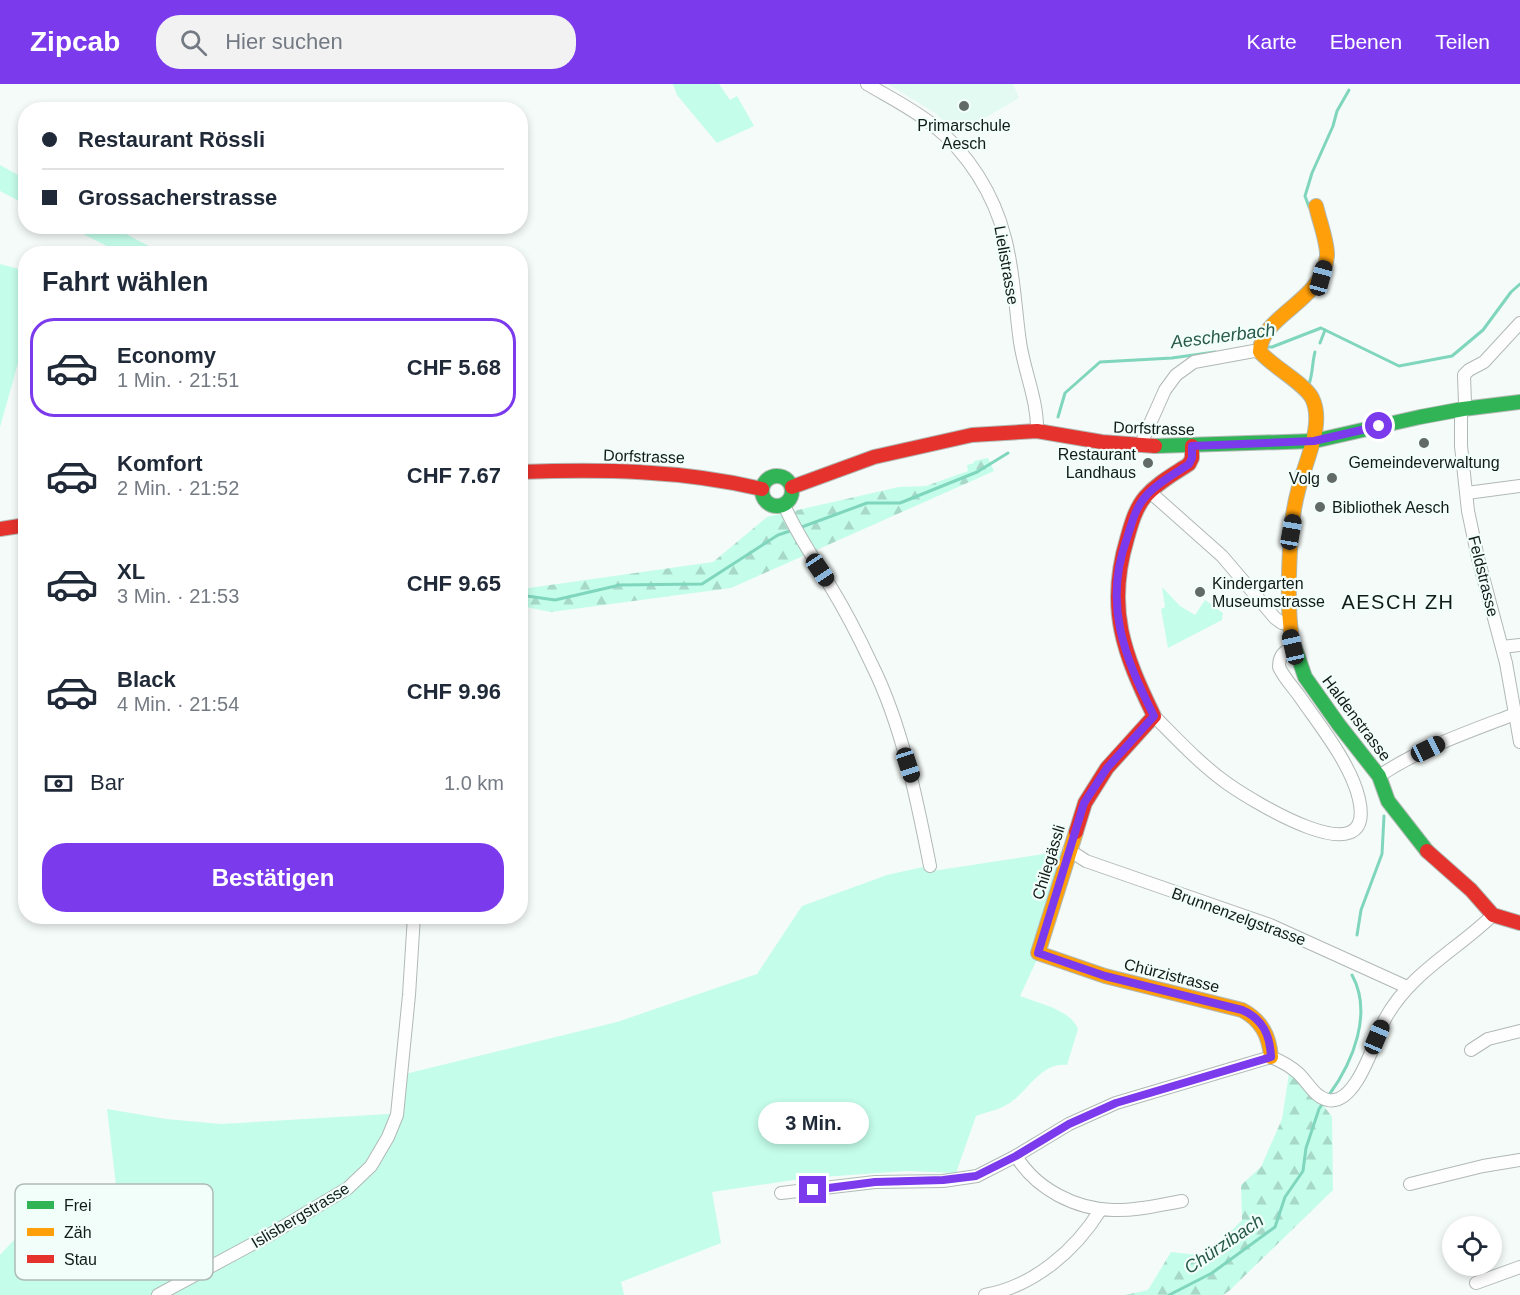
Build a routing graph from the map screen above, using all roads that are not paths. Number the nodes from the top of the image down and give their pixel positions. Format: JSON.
{"nodes":[{"id":1,"x":867,"y":84,"type":"edge"},
{"id":2,"x":1316,"y":206,"type":"dead end"},
{"id":3,"x":1520,"y":323,"type":"edge"},
{"id":4,"x":1260,"y":347,"type":"junction"},
{"id":5,"x":1520,"y":402,"type":"edge"},
{"id":6,"x":1463,"y":409,"type":"junction"},
{"id":7,"x":1037,"y":431,"type":"junction"},
{"id":8,"x":1314,"y":441,"type":"junction"},
{"id":9,"x":1140,"y":446,"type":"junction"},
{"id":10,"x":1192,"y":446,"type":"junction"},
{"id":11,"x":528,"y":475,"type":"edge"},
{"id":12,"x":1520,"y":486,"type":"edge"},
{"id":13,"x":792,"y":487,"type":"junction"},
{"id":14,"x":762,"y":489,"type":"junction"},
{"id":15,"x":1150,"y":492,"type":"junction"},
{"id":16,"x":1467,"y":493,"type":"junction"},
{"id":17,"x":784,"y":505,"type":"junction"},
{"id":18,"x":18,"y":526,"type":"edge"},
{"id":19,"x":0,"y":529,"type":"edge"},
{"id":20,"x":1289,"y":624,"type":"junction"},
{"id":21,"x":1520,"y":645,"type":"edge"},
{"id":22,"x":1293,"y":647,"type":"junction"},
{"id":23,"x":1502,"y":647,"type":"junction"},
{"id":24,"x":1515,"y":714,"type":"junction"},
{"id":25,"x":1154,"y":716,"type":"junction"},
{"id":26,"x":1520,"y":742,"type":"edge"},
{"id":27,"x":1379,"y":776,"type":"junction"},
{"id":28,"x":1069,"y":850,"type":"junction"},
{"id":29,"x":930,"y":866,"type":"dead end"},
{"id":30,"x":1493,"y":915,"type":"junction"},
{"id":31,"x":1520,"y":923,"type":"edge"},
{"id":32,"x":413,"y":924,"type":"edge"},
{"id":33,"x":1038,"y":953,"type":"joint"},
{"id":34,"x":1407,"y":987,"type":"junction"},
{"id":35,"x":1520,"y":1031,"type":"edge"},
{"id":36,"x":1471,"y":1050,"type":"dead end"},
{"id":37,"x":1271,"y":1057,"type":"junction"},
{"id":38,"x":1016,"y":1156,"type":"junction"},
{"id":39,"x":1520,"y":1160,"type":"edge"},
{"id":40,"x":1410,"y":1184,"type":"dead end"},
{"id":41,"x":781,"y":1193,"type":"dead end"},
{"id":42,"x":1182,"y":1201,"type":"dead end"},
{"id":43,"x":1101,"y":1209,"type":"junction"},
{"id":44,"x":213,"y":1265,"type":"edge"},
{"id":45,"x":1520,"y":1267,"type":"edge"},
{"id":46,"x":186,"y":1280,"type":"edge"},
{"id":47,"x":1476,"y":1283,"type":"dead end"},
{"id":48,"x":158,"y":1295,"type":"edge"},
{"id":49,"x":985,"y":1295,"type":"edge"}],
"edges":[{"from":1,"to":7,"type":"street","name":"Lielistrasse"},
{"from":2,"to":4,"type":"street"},
{"from":3,"to":6,"type":"street","name":"Feldstrasse"},
{"from":4,"to":8,"type":"street","name":"Haldenstrasse"},
{"from":4,"to":9,"type":"street"},
{"from":5,"to":6,"type":"street","name":"Dorfstrasse"},
{"from":6,"to":8,"type":"street","name":"Dorfstrasse"},
{"from":6,"to":16,"type":"street","name":"Feldstrasse"},
{"from":7,"to":9,"type":"street","name":"Dorfstrasse"},
{"from":7,"to":13,"type":"street","name":"Dorfstrasse"},
{"from":8,"to":10,"type":"street","name":"Dorfstrasse"},
{"from":8,"to":20,"type":"street","name":"Haldenstrasse"},
{"from":9,"to":10,"type":"street","name":"Dorfstrasse"},
{"from":10,"to":15,"type":"street"},
{"from":11,"to":14,"type":"street","name":"Dorfstrasse"},
{"from":12,"to":16,"type":"street"},
{"from":13,"to":14,"type":"street"},
{"from":13,"to":17,"type":"street"},
{"from":14,"to":17,"type":"street"},
{"from":15,"to":20,"type":"street"},
{"from":15,"to":25,"type":"street"},
{"from":16,"to":23,"type":"street","name":"Feldstrasse"},
{"from":17,"to":29,"type":"street"},
{"from":18,"to":19,"type":"street"},
{"from":20,"to":22,"type":"street","name":"Haldenstrasse"},
{"from":21,"to":23,"type":"street"},
{"from":22,"to":25,"type":"street"},
{"from":22,"to":27,"type":"street","name":"Haldenstrasse"},
{"from":23,"to":24,"type":"street","name":"Feldstrasse"},
{"from":24,"to":26,"type":"street","name":"Feldstrasse"},
{"from":24,"to":27,"type":"street"},
{"from":25,"to":28,"type":"street","name":"Chilegässli"},
{"from":27,"to":30,"type":"street","name":"Haldenstrasse"},
{"from":28,"to":33,"type":"street","name":"Chilegässli"},
{"from":28,"to":34,"type":"street","name":"Brunnenzelgstrasse"},
{"from":30,"to":31,"type":"street"},
{"from":30,"to":34,"type":"street"},
{"from":32,"to":44,"type":"street","name":"Islisbergstrasse"},
{"from":33,"to":37,"type":"street","name":"Chürzistrasse"},
{"from":34,"to":37,"type":"street"},
{"from":35,"to":36,"type":"street"},
{"from":37,"to":38,"type":"street"},
{"from":38,"to":41,"type":"street"},
{"from":38,"to":43,"type":"street"},
{"from":39,"to":40,"type":"street"},
{"from":42,"to":43,"type":"street"},
{"from":43,"to":49,"type":"street"},
{"from":45,"to":47,"type":"street"},
{"from":46,"to":48,"type":"street","name":"Islisbergstrasse"}]}
